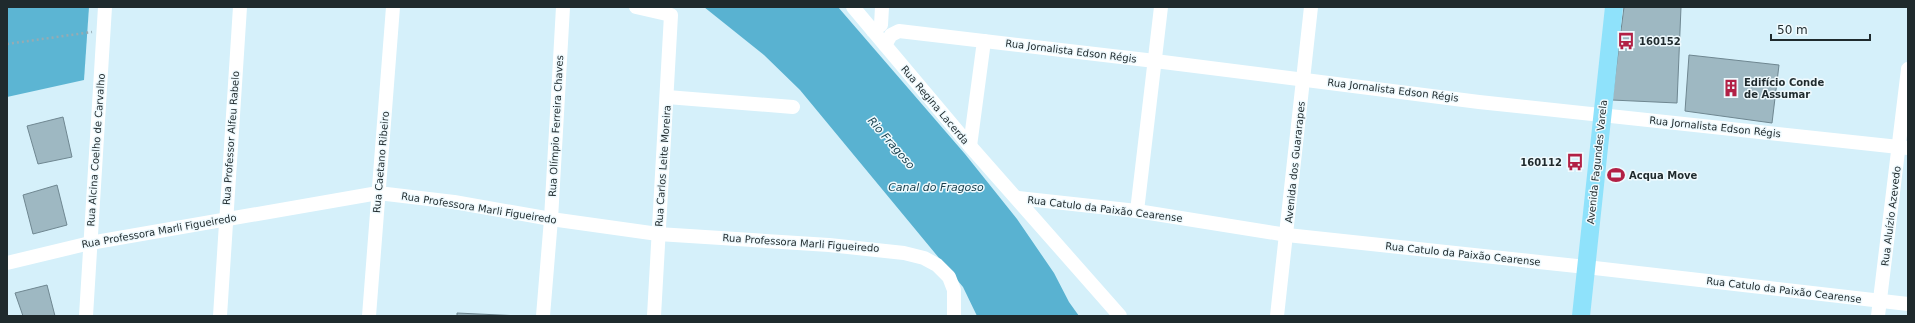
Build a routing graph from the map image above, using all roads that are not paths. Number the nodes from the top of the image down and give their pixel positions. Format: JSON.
{"nodes":[{"id":1,"x":105,"y":7,"type":"edge"},
{"id":2,"x":240,"y":7,"type":"edge"},
{"id":3,"x":393,"y":7,"type":"edge"},
{"id":4,"x":563,"y":7,"type":"edge"},
{"id":5,"x":636,"y":7,"type":"edge"},
{"id":6,"x":853,"y":7,"type":"edge"},
{"id":7,"x":882,"y":7,"type":"edge"},
{"id":8,"x":1161,"y":7,"type":"edge"},
{"id":9,"x":1311,"y":7,"type":"edge"},
{"id":10,"x":1614,"y":7,"type":"edge"},
{"id":11,"x":873,"y":31,"type":"junction"},
{"id":12,"x":984,"y":41,"type":"junction"},
{"id":13,"x":884,"y":45,"type":"junction"},
{"id":14,"x":1155,"y":61,"type":"junction"},
{"id":15,"x":1908,"y":69,"type":"edge"},
{"id":16,"x":1303,"y":79,"type":"junction"},
{"id":17,"x":667,"y":97,"type":"junction"},
{"id":18,"x":793,"y":107,"type":"dead end"},
{"id":19,"x":1602,"y":115,"type":"junction"},
{"id":20,"x":970,"y":146,"type":"junction"},
{"id":21,"x":1904,"y":147,"type":"edge"},
{"id":22,"x":378,"y":193,"type":"junction"},
{"id":23,"x":1018,"y":198,"type":"junction"},
{"id":24,"x":1137,"y":211,"type":"junction"},
{"id":25,"x":226,"y":219,"type":"junction"},
{"id":26,"x":551,"y":219,"type":"junction"},
{"id":27,"x":658,"y":234,"type":"junction"},
{"id":28,"x":1287,"y":235,"type":"junction"},
{"id":29,"x":90,"y":243,"type":"junction"},
{"id":30,"x":7,"y":263,"type":"edge"},
{"id":31,"x":1586,"y":267,"type":"junction"},
{"id":32,"x":1880,"y":301,"type":"junction"},
{"id":33,"x":1908,"y":304,"type":"edge"},
{"id":34,"x":86,"y":316,"type":"edge"},
{"id":35,"x":220,"y":316,"type":"edge"},
{"id":36,"x":369,"y":316,"type":"edge"},
{"id":37,"x":543,"y":316,"type":"edge"},
{"id":38,"x":654,"y":316,"type":"edge"},
{"id":39,"x":954,"y":316,"type":"edge"},
{"id":40,"x":1120,"y":316,"type":"edge"},
{"id":41,"x":1277,"y":316,"type":"edge"},
{"id":42,"x":1581,"y":316,"type":"edge"},
{"id":43,"x":1878,"y":316,"type":"edge"}],
"edges":[{"from":1,"to":29,"type":"street","name":"Rua Alcina Coelho de Carvalho"},
{"from":2,"to":25,"type":"street","name":"Rua Professor Alfeu Rabelo"},
{"from":3,"to":22,"type":"street","name":"Rua Caetano Ribeiro"},
{"from":4,"to":26,"type":"street","name":"Rua Olímpio Ferreira Chaves"},
{"from":5,"to":17,"type":"street","name":"Rua Carlos Leite Moreira"},
{"from":6,"to":11,"type":"street"},
{"from":7,"to":11,"type":"street"},
{"from":8,"to":14,"type":"street"},
{"from":9,"to":16,"type":"street","name":"Avenida dos Guararapes"},
{"from":10,"to":19,"type":"main road","name":"Avenida Fagundes Varela"},
{"from":11,"to":13,"type":"street","name":"Rua Regina Lacerda"},
{"from":12,"to":13,"type":"street","name":"Rua Jornalista Edson Régis"},
{"from":12,"to":14,"type":"street","name":"Rua Jornalista Edson Régis"},
{"from":12,"to":20,"type":"street"},
{"from":13,"to":20,"type":"street","name":"Rua Regina Lacerda"},
{"from":14,"to":16,"type":"street","name":"Rua Jornalista Edson Régis"},
{"from":14,"to":24,"type":"street"},
{"from":15,"to":21,"type":"street","name":"Rua Aluízio Azevedo"},
{"from":16,"to":19,"type":"street","name":"Rua Jornalista Edson Régis"},
{"from":16,"to":28,"type":"street","name":"Avenida dos Guararapes"},
{"from":17,"to":18,"type":"street"},
{"from":17,"to":27,"type":"street","name":"Rua Carlos Leite Moreira"},
{"from":19,"to":21,"type":"street","name":"Rua Jornalista Edson Régis"},
{"from":19,"to":31,"type":"main road","name":"Avenida Fagundes Varela"},
{"from":20,"to":23,"type":"street","name":"Rua Regina Lacerda"},
{"from":21,"to":32,"type":"street","name":"Rua Aluízio Azevedo"},
{"from":22,"to":25,"type":"street","name":"Rua Professora Marli Figueiredo"},
{"from":22,"to":26,"type":"street","name":"Rua Professora Marli Figueiredo"},
{"from":22,"to":36,"type":"street","name":"Rua Caetano Ribeiro"},
{"from":23,"to":24,"type":"street","name":"Rua Catulo da Paixão Cearense"},
{"from":23,"to":40,"type":"street","name":"Rua Regina Lacerda"},
{"from":24,"to":28,"type":"street","name":"Rua Catulo da Paixão Cearense"},
{"from":25,"to":29,"type":"street","name":"Rua Professora Marli Figueiredo"},
{"from":25,"to":35,"type":"street","name":"Rua Professor Alfeu Rabelo"},
{"from":26,"to":27,"type":"street","name":"Rua Professora Marli Figueiredo"},
{"from":26,"to":37,"type":"street","name":"Rua Olímpio Ferreira Chaves"},
{"from":27,"to":38,"type":"street","name":"Rua Carlos Leite Moreira"},
{"from":27,"to":39,"type":"street","name":"Rua Professora Marli Figueiredo"},
{"from":28,"to":31,"type":"street","name":"Rua Catulo da Paixão Cearense"},
{"from":28,"to":41,"type":"street","name":"Avenida dos Guararapes"},
{"from":29,"to":30,"type":"street","name":"Rua Professora Marli Figueiredo"},
{"from":29,"to":34,"type":"street","name":"Rua Alcina Coelho de Carvalho"},
{"from":31,"to":32,"type":"street","name":"Rua Catulo da Paixão Cearense"},
{"from":31,"to":42,"type":"main road","name":"Avenida Fagundes Varela"},
{"from":32,"to":33,"type":"street","name":"Rua Catulo da Paixão Cearense"},
{"from":32,"to":43,"type":"street","name":"Rua Aluízio Azevedo"}]}
